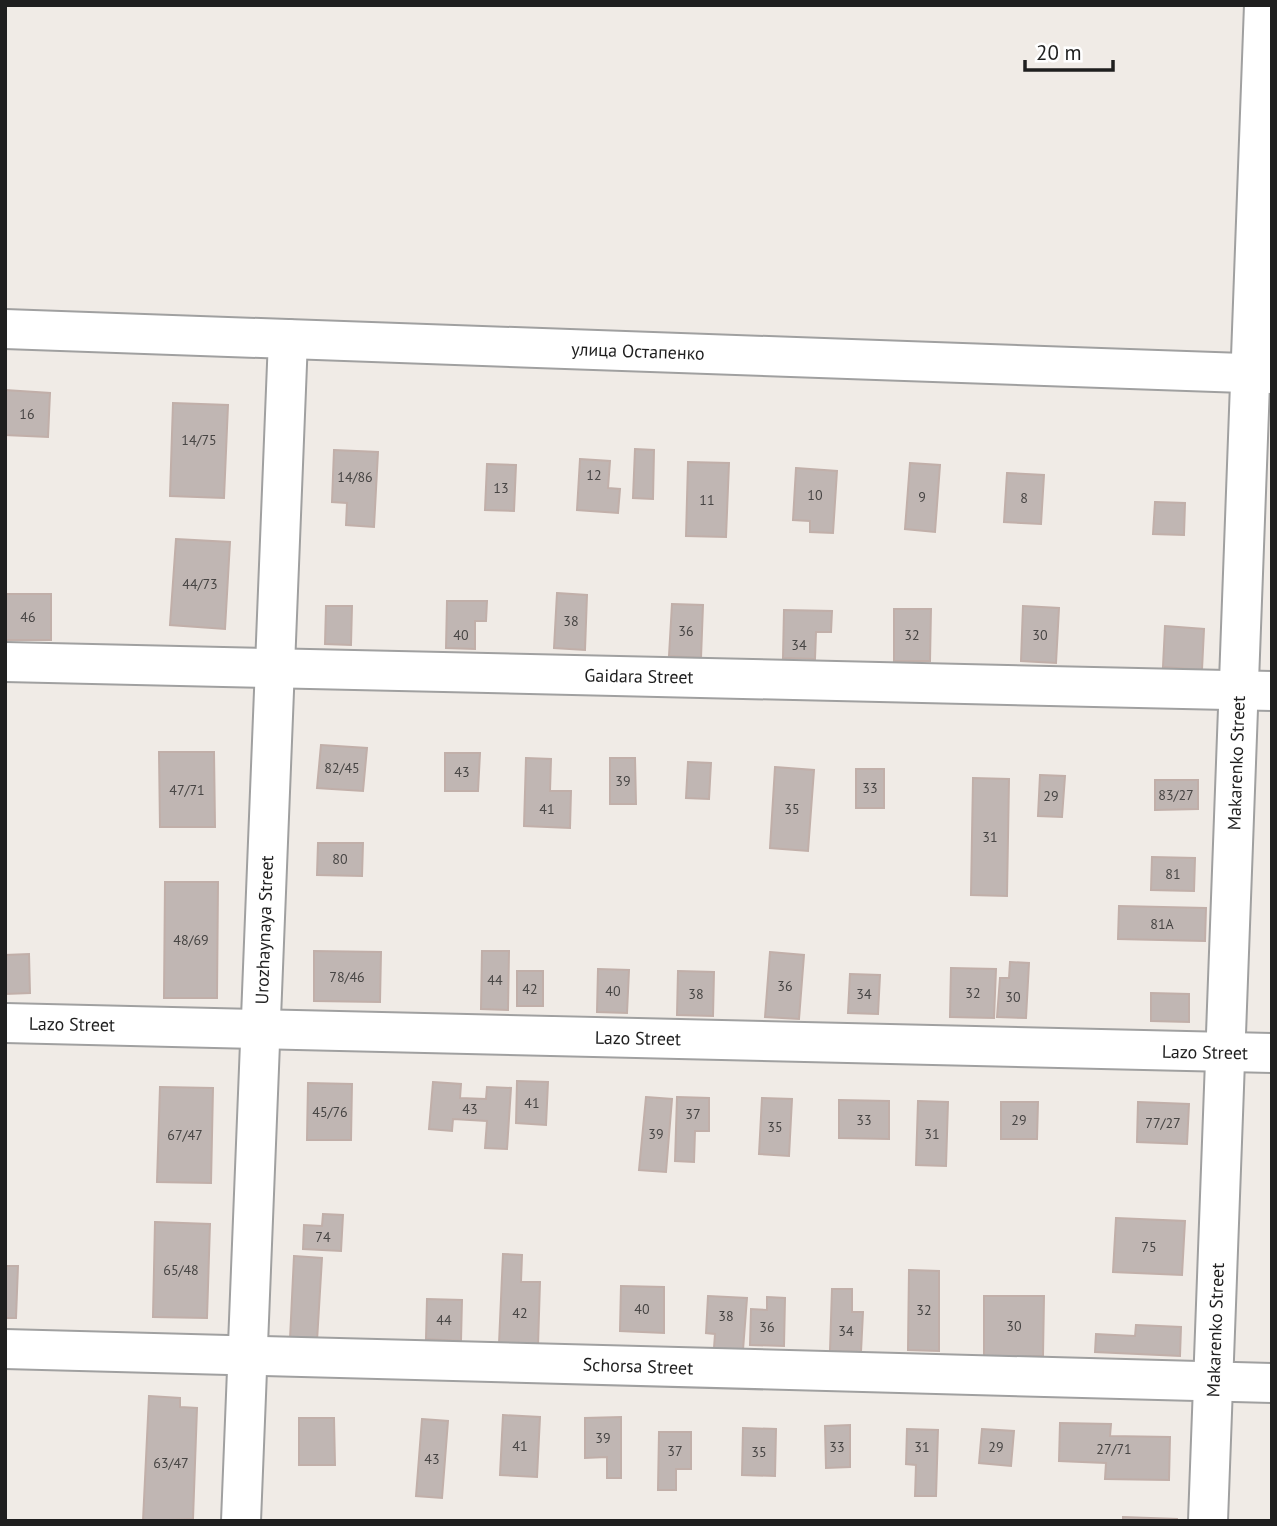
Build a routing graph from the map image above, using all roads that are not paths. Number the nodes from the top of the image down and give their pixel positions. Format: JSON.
{"nodes":[{"id":1,"x":1264,"y":5,"type":"edge"},
{"id":2,"x":5,"y":329,"type":"edge"},
{"id":3,"x":288,"y":339,"type":"junction"},
{"id":4,"x":1261,"y":374,"type":"edge"},
{"id":5,"x":5,"y":662,"type":"edge"},
{"id":6,"x":275,"y":668,"type":"junction"},
{"id":7,"x":1255,"y":690,"type":"edge"},
{"id":8,"x":5,"y":1023,"type":"edge"},
{"id":9,"x":261,"y":1029,"type":"junction"},
{"id":10,"x":1225,"y":1052,"type":"junction"},
{"id":11,"x":1272,"y":1053,"type":"edge"},
{"id":12,"x":5,"y":1349,"type":"edge"},
{"id":13,"x":248,"y":1356,"type":"junction"},
{"id":14,"x":1213,"y":1381,"type":"junction"},
{"id":15,"x":1272,"y":1383,"type":"edge"},
{"id":16,"x":241,"y":1521,"type":"edge"},
{"id":17,"x":1208,"y":1521,"type":"edge"}],
"edges":[{"from":1,"to":4,"type":"street","name":"Makarenko Street"},
{"from":2,"to":3,"type":"street","name":"улица Остапенко"},
{"from":3,"to":4,"type":"street","name":"улица Остапенко"},
{"from":3,"to":6,"type":"street","name":"Urozhaynaya Street"},
{"from":4,"to":7,"type":"street","name":"Makarenko Street"},
{"from":5,"to":6,"type":"street","name":"Gaidara Street"},
{"from":6,"to":7,"type":"street","name":"Gaidara Street"},
{"from":6,"to":9,"type":"street","name":"Urozhaynaya Street"},
{"from":7,"to":10,"type":"street","name":"Makarenko Street"},
{"from":8,"to":9,"type":"street","name":"Lazo Street"},
{"from":9,"to":10,"type":"street","name":"Lazo Street"},
{"from":9,"to":13,"type":"street","name":"Urozhaynaya Street"},
{"from":10,"to":11,"type":"street","name":"Lazo Street"},
{"from":10,"to":14,"type":"street","name":"Makarenko Street"},
{"from":12,"to":13,"type":"street","name":"Schorsa Street"},
{"from":13,"to":14,"type":"street","name":"Schorsa Street"},
{"from":13,"to":16,"type":"street","name":"Urozhaynaya Street"},
{"from":14,"to":15,"type":"street","name":"Schorsa Street"},
{"from":14,"to":17,"type":"street","name":"Makarenko Street"}]}
